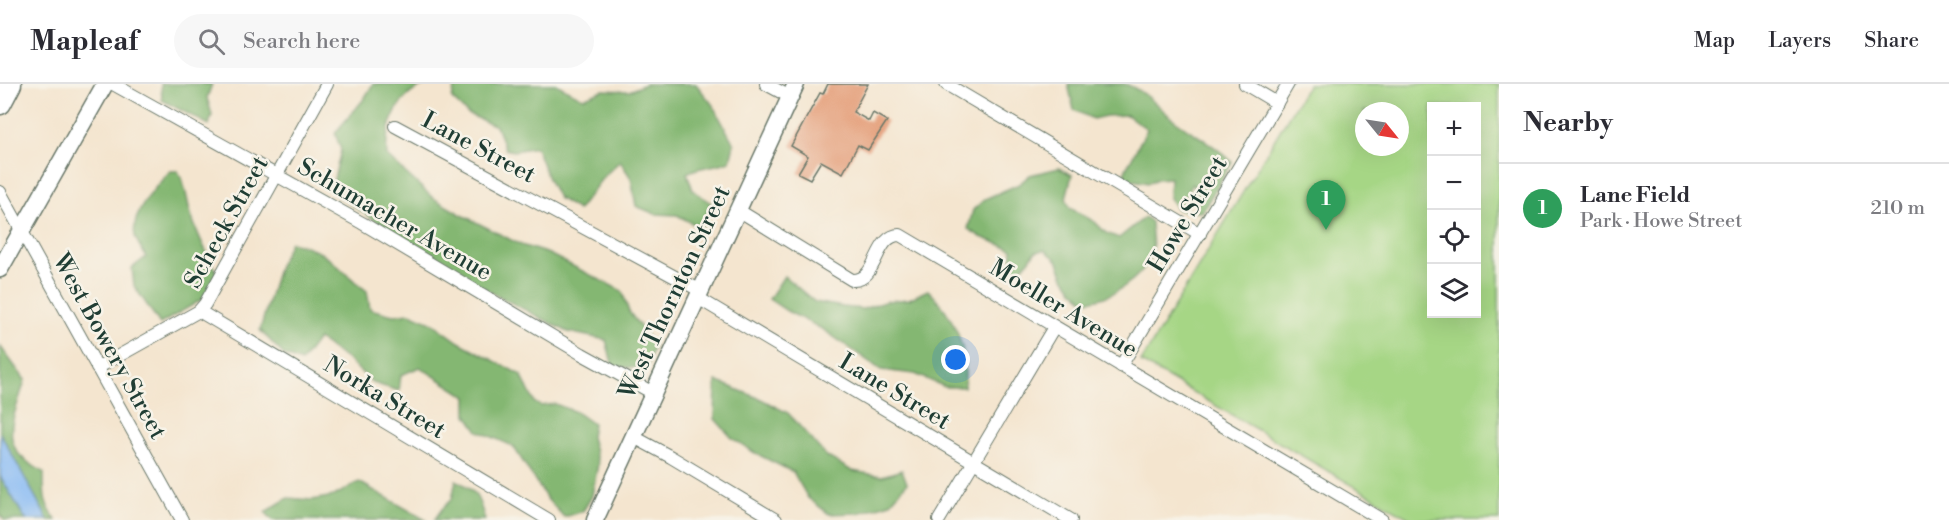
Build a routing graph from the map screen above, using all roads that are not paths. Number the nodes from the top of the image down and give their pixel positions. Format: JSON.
{"nodes":[{"id":1,"x":10,"y":84,"type":"edge"},
{"id":2,"x":105,"y":84,"type":"edge"},
{"id":3,"x":113,"y":84,"type":"edge"},
{"id":4,"x":327,"y":84,"type":"edge"},
{"id":5,"x":766,"y":84,"type":"edge"},
{"id":6,"x":946,"y":84,"type":"edge"},
{"id":7,"x":1245,"y":84,"type":"edge"},
{"id":8,"x":1288,"y":84,"type":"edge"},
{"id":9,"x":793,"y":91,"type":"edge"},
{"id":10,"x":0,"y":103,"type":"edge"},
{"id":11,"x":1277,"y":103,"type":"junction"},
{"id":12,"x":395,"y":126,"type":"dead end"},
{"id":13,"x":276,"y":175,"type":"junction"},
{"id":14,"x":0,"y":192,"type":"edge"},
{"id":15,"x":738,"y":210,"type":"junction"},
{"id":16,"x":22,"y":230,"type":"junction"},
{"id":17,"x":1200,"y":234,"type":"junction"},
{"id":18,"x":0,"y":269,"type":"edge"},
{"id":19,"x":699,"y":294,"type":"junction"},
{"id":20,"x":198,"y":311,"type":"junction"},
{"id":21,"x":1054,"y":327,"type":"junction"},
{"id":22,"x":1121,"y":366,"type":"junction"},
{"id":23,"x":97,"y":368,"type":"junction"},
{"id":24,"x":653,"y":393,"type":"junction"},
{"id":25,"x":634,"y":437,"type":"junction"},
{"id":26,"x":974,"y":462,"type":"junction"},
{"id":27,"x":182,"y":520,"type":"edge"},
{"id":28,"x":549,"y":520,"type":"edge"},
{"id":29,"x":595,"y":520,"type":"edge"},
{"id":30,"x":776,"y":520,"type":"edge"},
{"id":31,"x":939,"y":520,"type":"edge"},
{"id":32,"x":1071,"y":520,"type":"edge"},
{"id":33,"x":1382,"y":520,"type":"edge"}],
"edges":[{"from":1,"to":10,"type":"highway"},
{"from":2,"to":16,"type":"main road"},
{"from":3,"to":13,"type":"street","name":"Schumacher Avenue"},
{"from":4,"to":13,"type":"street","name":"Scheck Street"},
{"from":5,"to":9,"type":"street"},
{"from":6,"to":17,"type":"street"},
{"from":7,"to":11,"type":"street"},
{"from":8,"to":11,"type":"street","name":"Howe Street"},
{"from":9,"to":15,"type":"main road","name":"West Thornton Street"},
{"from":11,"to":17,"type":"street","name":"Howe Street"},
{"from":12,"to":19,"type":"street","name":"Lane Street"},
{"from":13,"to":20,"type":"street","name":"Scheck Street"},
{"from":13,"to":24,"type":"street","name":"Schumacher Avenue"},
{"from":14,"to":16,"type":"street","name":"West Bowery Street"},
{"from":15,"to":19,"type":"main road","name":"West Thornton Street"},
{"from":15,"to":21,"type":"street","name":"Moeller Avenue"},
{"from":16,"to":18,"type":"main road"},
{"from":16,"to":23,"type":"street","name":"West Bowery Street"},
{"from":17,"to":22,"type":"street","name":"Howe Street"},
{"from":19,"to":24,"type":"main road","name":"West Thornton Street"},
{"from":19,"to":26,"type":"street","name":"Lane Street"},
{"from":20,"to":23,"type":"street","name":"Scheck Street"},
{"from":20,"to":28,"type":"street","name":"Norka Street"},
{"from":21,"to":22,"type":"street","name":"Moeller Avenue"},
{"from":21,"to":26,"type":"street"},
{"from":22,"to":33,"type":"street","name":"Moeller Avenue"},
{"from":23,"to":27,"type":"street","name":"West Bowery Street"},
{"from":24,"to":25,"type":"main road","name":"West Thornton Street"},
{"from":25,"to":29,"type":"main road","name":"West Thornton Street"},
{"from":25,"to":30,"type":"street"},
{"from":26,"to":31,"type":"street"},
{"from":26,"to":32,"type":"street","name":"Lane Street"}]}
